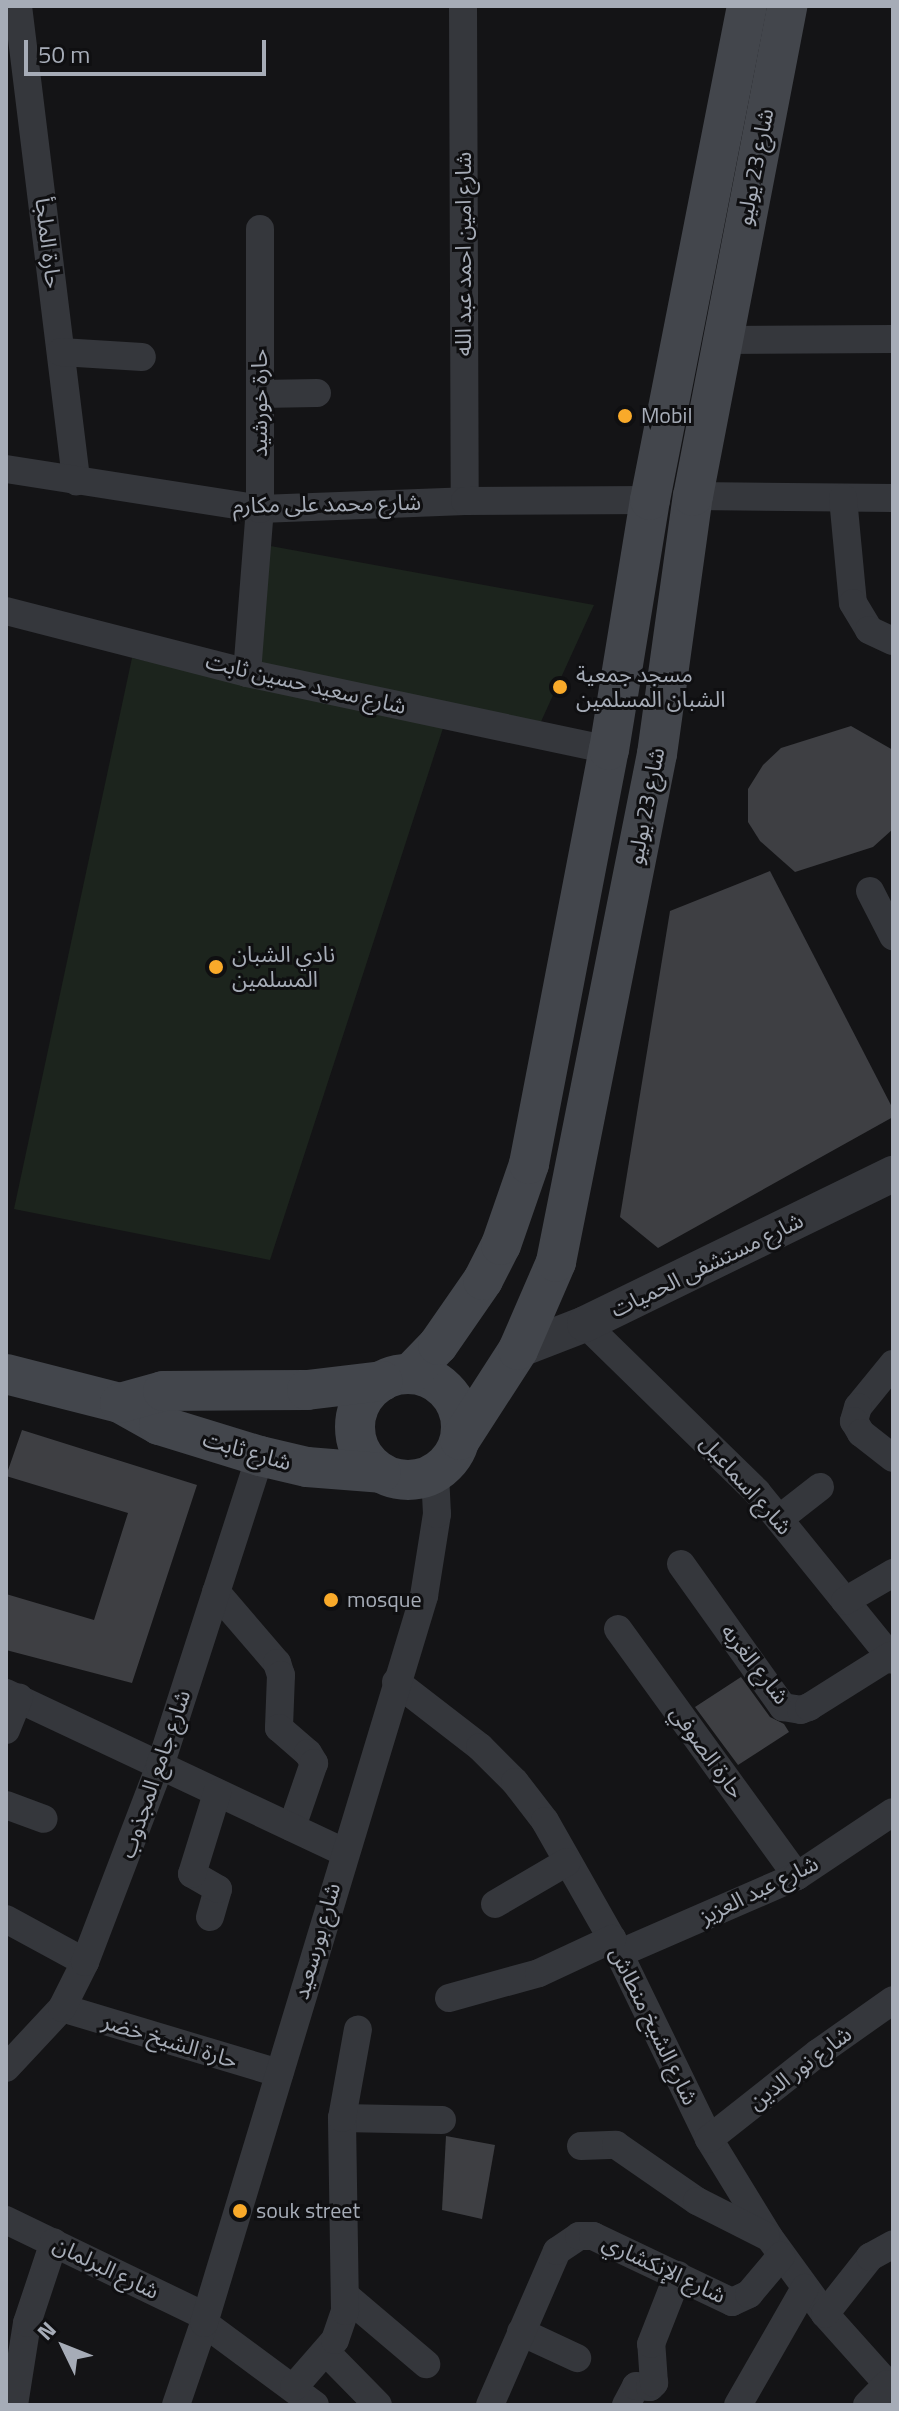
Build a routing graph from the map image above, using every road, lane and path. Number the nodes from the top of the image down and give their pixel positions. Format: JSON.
{"nodes":[{"id":1,"x":18,"y":6,"type":"edge"},
{"id":2,"x":463,"y":6,"type":"edge"},
{"id":3,"x":747,"y":6,"type":"edge"},
{"id":4,"x":787,"y":6,"type":"edge"},
{"id":5,"x":260,"y":229,"type":"dead end"},
{"id":6,"x":893,"y":339,"type":"edge"},
{"id":7,"x":721,"y":340,"type":"junction"},
{"id":8,"x":61,"y":352,"type":"junction"},
{"id":9,"x":142,"y":357,"type":"dead end"},
{"id":10,"x":317,"y":393,"type":"dead end"},
{"id":11,"x":260,"y":394,"type":"junction"},
{"id":12,"x":6,"y":469,"type":"edge"},
{"id":13,"x":76,"y":481,"type":"junction"},
{"id":14,"x":693,"y":496,"type":"junction"},
{"id":15,"x":843,"y":498,"type":"junction"},
{"id":16,"x":893,"y":498,"type":"edge"},
{"id":17,"x":650,"y":500,"type":"junction"},
{"id":18,"x":465,"y":501,"type":"junction"},
{"id":19,"x":260,"y":509,"type":"junction"},
{"id":20,"x":6,"y":611,"type":"edge"},
{"id":21,"x":893,"y":641,"type":"edge"},
{"id":22,"x":247,"y":673,"type":"junction"},
{"id":23,"x":609,"y":750,"type":"junction"},
{"id":24,"x":870,"y":891,"type":"dead end"},
{"id":25,"x":893,"y":936,"type":"edge"},
{"id":26,"x":893,"y":1174,"type":"edge"},
{"id":27,"x":516,"y":1208,"type":"junction"},
{"id":28,"x":564,"y":1226,"type":"junction"},
{"id":29,"x":462,"y":1314,"type":"junction"},
{"id":30,"x":585,"y":1324,"type":"junction"},
{"id":31,"x":518,"y":1350,"type":"junction"},
{"id":32,"x":893,"y":1364,"type":"edge"},
{"id":33,"x":6,"y":1374,"type":"edge"},
{"id":34,"x":396,"y":1377,"type":"junction"},
{"id":35,"x":120,"y":1403,"type":"junction"},
{"id":36,"x":460,"y":1440,"type":"junction"},
{"id":37,"x":260,"y":1456,"type":"junction"},
{"id":38,"x":893,"y":1458,"type":"edge"},
{"id":39,"x":381,"y":1473,"type":"junction"},
{"id":40,"x":435,"y":1474,"type":"junction"},
{"id":41,"x":820,"y":1487,"type":"dead end"},
{"id":42,"x":779,"y":1519,"type":"junction"},
{"id":43,"x":681,"y":1564,"type":"dead end"},
{"id":44,"x":893,"y":1573,"type":"edge"},
{"id":45,"x":216,"y":1592,"type":"junction"},
{"id":46,"x":845,"y":1601,"type":"junction"},
{"id":47,"x":618,"y":1629,"type":"dead end"},
{"id":48,"x":891,"y":1658,"type":"edge"},
{"id":49,"x":396,"y":1682,"type":"junction"},
{"id":50,"x":13,"y":1695,"type":"edge"},
{"id":51,"x":6,"y":1730,"type":"edge"},
{"id":52,"x":160,"y":1766,"type":"junction"},
{"id":53,"x":217,"y":1793,"type":"junction"},
{"id":54,"x":6,"y":1805,"type":"edge"},
{"id":55,"x":893,"y":1812,"type":"edge"},
{"id":56,"x":44,"y":1819,"type":"dead end"},
{"id":57,"x":292,"y":1827,"type":"junction"},
{"id":58,"x":344,"y":1852,"type":"junction"},
{"id":59,"x":567,"y":1862,"type":"junction"},
{"id":60,"x":797,"y":1876,"type":"junction"},
{"id":61,"x":495,"y":1904,"type":"dead end"},
{"id":62,"x":210,"y":1917,"type":"dead end"},
{"id":63,"x":6,"y":1919,"type":"edge"},
{"id":64,"x":615,"y":1946,"type":"junction"},
{"id":65,"x":85,"y":1962,"type":"junction"},
{"id":66,"x":449,"y":1998,"type":"dead end"},
{"id":67,"x":893,"y":2000,"type":"edge"},
{"id":68,"x":62,"y":2008,"type":"junction"},
{"id":69,"x":358,"y":2029,"type":"dead end"},
{"id":70,"x":6,"y":2068,"type":"edge"},
{"id":71,"x":279,"y":2073,"type":"junction"},
{"id":72,"x":342,"y":2118,"type":"junction"},
{"id":73,"x":442,"y":2120,"type":"dead end"},
{"id":74,"x":709,"y":2139,"type":"junction"},
{"id":75,"x":581,"y":2146,"type":"dead end"},
{"id":76,"x":6,"y":2220,"type":"edge"},
{"id":77,"x":54,"y":2242,"type":"junction"},
{"id":78,"x":893,"y":2244,"type":"edge"},
{"id":79,"x":775,"y":2246,"type":"junction"},
{"id":80,"x":678,"y":2275,"type":"junction"},
{"id":81,"x":805,"y":2288,"type":"junction"},
{"id":82,"x":347,"y":2297,"type":"junction"},
{"id":83,"x":825,"y":2314,"type":"junction"},
{"id":84,"x":205,"y":2320,"type":"junction"},
{"id":85,"x":521,"y":2332,"type":"junction"},
{"id":86,"x":326,"y":2352,"type":"junction"},
{"id":87,"x":577,"y":2358,"type":"dead end"},
{"id":88,"x":426,"y":2364,"type":"dead end"},
{"id":89,"x":890,"y":2387,"type":"edge"},
{"id":90,"x":306,"y":2399,"type":"edge"},
{"id":91,"x":14,"y":2405,"type":"edge"},
{"id":92,"x":176,"y":2405,"type":"edge"},
{"id":93,"x":378,"y":2405,"type":"edge"},
{"id":94,"x":490,"y":2405,"type":"edge"},
{"id":95,"x":626,"y":2405,"type":"edge"},
{"id":96,"x":738,"y":2405,"type":"edge"},
{"id":97,"x":867,"y":2405,"type":"edge"}],
"edges":[{"from":1,"to":8,"type":"street","name":"حارة الملجأ"},
{"from":2,"to":18,"type":"street","name":"شارع امين احمد عبد الله"},
{"from":3,"to":17,"type":"main road","name":"شارع 23 يوليو"},
{"from":4,"to":7,"type":"main road","name":"شارع 23 يوليو"},
{"from":5,"to":11,"type":"street","name":"حارة خورشيد"},
{"from":6,"to":7,"type":"street"},
{"from":7,"to":14,"type":"main road","name":"شارع 23 يوليو"},
{"from":8,"to":9,"type":"street"},
{"from":8,"to":13,"type":"street","name":"حارة الملجأ"},
{"from":10,"to":11,"type":"street"},
{"from":11,"to":19,"type":"street","name":"حارة خورشيد"},
{"from":12,"to":13,"type":"street","name":"شارع محمد على مكارم"},
{"from":13,"to":19,"type":"street","name":"شارع محمد على مكارم"},
{"from":14,"to":15,"type":"street"},
{"from":14,"to":28,"type":"main road","name":"شارع 23 يوليو"},
{"from":15,"to":16,"type":"street"},
{"from":15,"to":21,"type":"street"},
{"from":17,"to":18,"type":"street","name":"شارع محمد على مكارم"},
{"from":17,"to":23,"type":"main road","name":"شارع 23 يوليو"},
{"from":18,"to":19,"type":"street","name":"شارع محمد على مكارم"},
{"from":19,"to":22,"type":"street","name":"حارة خورشيد"},
{"from":20,"to":22,"type":"street","name":"شارع سعيد حسين ثابت"},
{"from":22,"to":23,"type":"street","name":"شارع سعيد حسين ثابت"},
{"from":23,"to":27,"type":"main road","name":"شارع 23 يوليو"},
{"from":24,"to":25,"type":"street"},
{"from":26,"to":30,"type":"street","name":"شارع مستشفى الحميات"},
{"from":27,"to":28,"type":"main road"},
{"from":27,"to":29,"type":"main road","name":"شارع 23 يوليو"},
{"from":28,"to":31,"type":"main road","name":"شارع 23 يوليو"},
{"from":29,"to":31,"type":"main road"},
{"from":29,"to":34,"type":"main road","name":"شارع 23 يوليو"},
{"from":30,"to":31,"type":"street","name":"شارع مستشفى الحميات"},
{"from":30,"to":42,"type":"street","name":"شارع اسماعيل"},
{"from":31,"to":36,"type":"main road","name":"شارع 23 يوليو"},
{"from":32,"to":38,"type":"street"},
{"from":33,"to":35,"type":"main road","name":"شارع ثابت"},
{"from":34,"to":35,"type":"main road","name":"شارع ثابت"},
{"from":34,"to":36,"type":"main road"},
{"from":34,"to":39,"type":"main road"},
{"from":35,"to":37,"type":"main road","name":"شارع ثابت"},
{"from":36,"to":40,"type":"main road"},
{"from":37,"to":39,"type":"main road","name":"شارع ثابت"},
{"from":37,"to":45,"type":"street","name":"شارع جامع المجذوب"},
{"from":39,"to":40,"type":"main road"},
{"from":40,"to":49,"type":"street","name":"شارع بورسعيد"},
{"from":41,"to":42,"type":"street"},
{"from":42,"to":46,"type":"street","name":"شارع اسماعيل"},
{"from":43,"to":48,"type":"street","name":"شارع الغربه"},
{"from":44,"to":46,"type":"street"},
{"from":45,"to":52,"type":"street","name":"شارع جامع المجذوب"},
{"from":45,"to":57,"type":"street"},
{"from":46,"to":48,"type":"street","name":"شارع اسماعيل"},
{"from":47,"to":60,"type":"street","name":"حارة الصوفي"},
{"from":49,"to":58,"type":"street","name":"شارع بورسعيد"},
{"from":49,"to":59,"type":"street","name":"شارع الشيخ منطاش"},
{"from":50,"to":51,"type":"street"},
{"from":50,"to":52,"type":"street"},
{"from":52,"to":53,"type":"street"},
{"from":52,"to":65,"type":"street","name":"شارع جامع المجذوب"},
{"from":53,"to":57,"type":"street"},
{"from":53,"to":62,"type":"street"},
{"from":54,"to":56,"type":"street"},
{"from":55,"to":60,"type":"street","name":"شارع عبد العزيز"},
{"from":57,"to":58,"type":"street"},
{"from":58,"to":71,"type":"street","name":"شارع بورسعيد"},
{"from":59,"to":61,"type":"street"},
{"from":59,"to":64,"type":"street","name":"شارع الشيخ منطاش"},
{"from":60,"to":64,"type":"street","name":"شارع عبد العزيز"},
{"from":63,"to":65,"type":"street"},
{"from":64,"to":66,"type":"street","name":"شارع عبد العزيز"},
{"from":64,"to":74,"type":"street","name":"شارع الشيخ منطاش"},
{"from":65,"to":68,"type":"street","name":"شارع جامع المجذوب"},
{"from":67,"to":74,"type":"street","name":"شارع نور الدين"},
{"from":68,"to":70,"type":"street","name":"شارع جامع المجذوب"},
{"from":68,"to":71,"type":"street","name":"حارة الشيخ خضر"},
{"from":69,"to":72,"type":"street"},
{"from":71,"to":84,"type":"street","name":"شارع بورسعيد"},
{"from":72,"to":73,"type":"street"},
{"from":72,"to":82,"type":"street"},
{"from":74,"to":79,"type":"street","name":"شارع الشيخ منطاش"},
{"from":75,"to":79,"type":"street"},
{"from":76,"to":77,"type":"street","name":"شارع البرلمان"},
{"from":77,"to":84,"type":"street","name":"شارع البرلمان"},
{"from":77,"to":91,"type":"street"},
{"from":78,"to":83,"type":"street"},
{"from":79,"to":80,"type":"street","name":"شارع الإنكشاري"},
{"from":79,"to":81,"type":"street","name":"شارع الشيخ منطاش"},
{"from":80,"to":85,"type":"street","name":"شارع الإنكشاري"},
{"from":80,"to":95,"type":"street"},
{"from":81,"to":83,"type":"street","name":"شارع الشيخ منطاش"},
{"from":81,"to":96,"type":"street"},
{"from":82,"to":86,"type":"street"},
{"from":82,"to":88,"type":"street"},
{"from":83,"to":89,"type":"street","name":"شارع الشيخ منطاش"},
{"from":84,"to":90,"type":"street","name":"شارع البرلمان"},
{"from":84,"to":92,"type":"street","name":"شارع بورسعيد"},
{"from":85,"to":87,"type":"street"},
{"from":85,"to":94,"type":"street","name":"شارع الإنكشاري"},
{"from":86,"to":90,"type":"street"},
{"from":86,"to":93,"type":"street"},
{"from":89,"to":97,"type":"street"}]}
